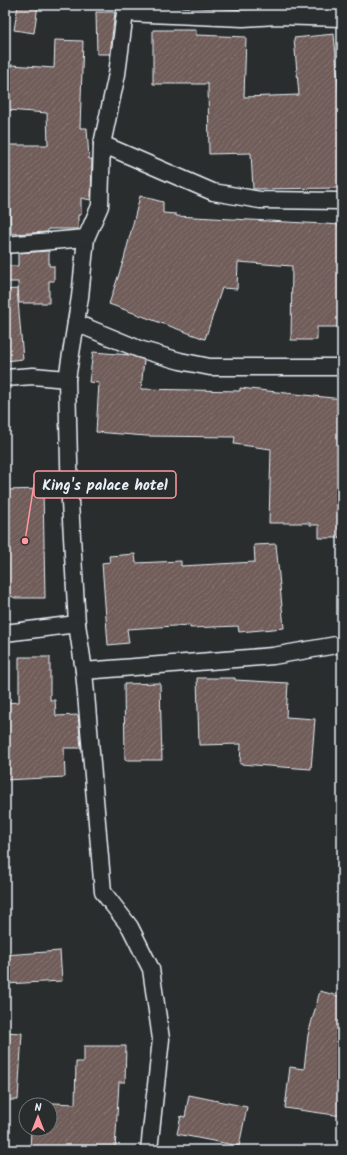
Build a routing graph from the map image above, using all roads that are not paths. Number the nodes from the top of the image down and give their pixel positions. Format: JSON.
{"nodes":[{"id":1,"x":125,"y":9,"type":"edge"},
{"id":2,"x":342,"y":18,"type":"edge"},
{"id":3,"x":102,"y":144,"type":"junction"},
{"id":4,"x":342,"y":200,"type":"edge"},
{"id":5,"x":86,"y":238,"type":"junction"},
{"id":6,"x":5,"y":245,"type":"edge"},
{"id":7,"x":76,"y":323,"type":"junction"},
{"id":8,"x":342,"y":367,"type":"edge"},
{"id":9,"x":5,"y":378,"type":"edge"},
{"id":10,"x":67,"y":379,"type":"junction"},
{"id":11,"x":77,"y":624,"type":"junction"},
{"id":12,"x":5,"y":633,"type":"edge"},
{"id":13,"x":342,"y":644,"type":"edge"},
{"id":14,"x":84,"y":671,"type":"junction"},
{"id":15,"x":149,"y":1150,"type":"edge"}],
"edges":[{"from":1,"to":2,"type":"street"},
{"from":1,"to":3,"type":"street"},
{"from":3,"to":4,"type":"street"},
{"from":3,"to":5,"type":"street"},
{"from":5,"to":6,"type":"street"},
{"from":5,"to":7,"type":"street"},
{"from":7,"to":8,"type":"street"},
{"from":7,"to":10,"type":"street"},
{"from":9,"to":10,"type":"street"},
{"from":10,"to":11,"type":"street"},
{"from":11,"to":12,"type":"street"},
{"from":11,"to":14,"type":"street"},
{"from":13,"to":14,"type":"street"},
{"from":14,"to":15,"type":"street"}]}
